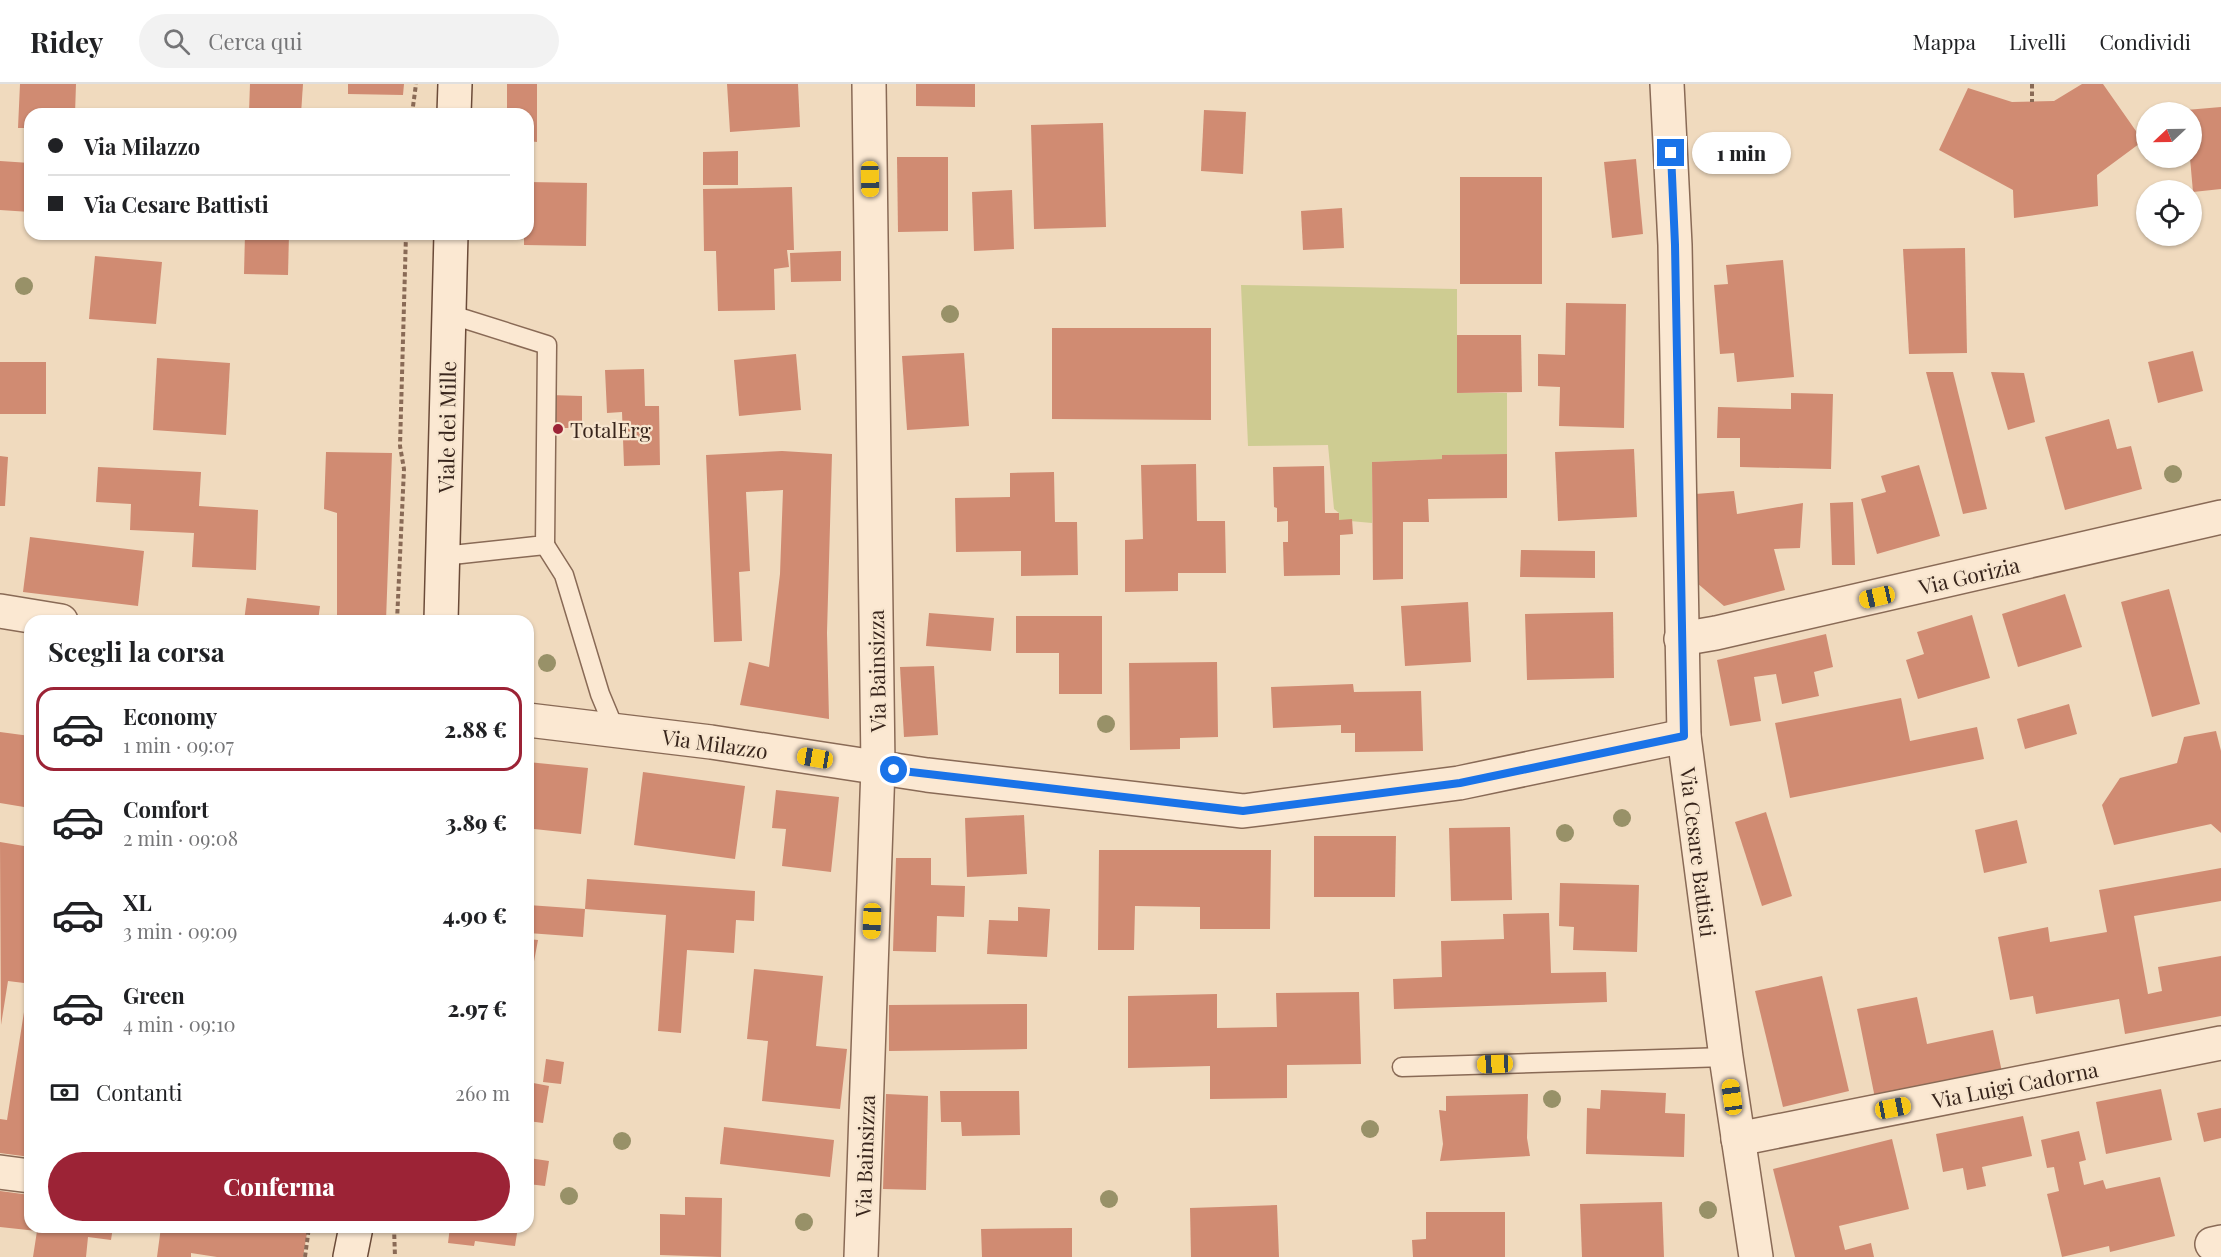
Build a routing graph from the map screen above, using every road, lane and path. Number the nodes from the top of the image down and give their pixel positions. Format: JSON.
{"nodes":[{"id":1,"x":416,"y":84,"type":"edge"},
{"id":2,"x":455,"y":84,"type":"edge"},
{"id":3,"x":868,"y":84,"type":"edge"},
{"id":4,"x":1667,"y":84,"type":"edge"},
{"id":5,"x":2032,"y":84,"type":"edge"},
{"id":6,"x":2032,"y":102,"type":"dead end"},
{"id":7,"x":413,"y":108,"type":"edge"},
{"id":8,"x":454,"y":108,"type":"edge"},
{"id":9,"x":406,"y":240,"type":"edge"},
{"id":10,"x":451,"y":240,"type":"edge"},
{"id":11,"x":449,"y":314,"type":"junction"},
{"id":12,"x":2221,"y":517,"type":"edge"},
{"id":13,"x":545,"y":545,"type":"junction"},
{"id":14,"x":443,"y":556,"type":"junction"},
{"id":15,"x":0,"y":612,"type":"edge"},
{"id":16,"x":397,"y":615,"type":"edge"},
{"id":17,"x":441,"y":615,"type":"edge"},
{"id":18,"x":24,"y":616,"type":"edge"},
{"id":19,"x":1681,"y":639,"type":"junction"},
{"id":20,"x":534,"y":721,"type":"edge"},
{"id":21,"x":615,"y":730,"type":"junction"},
{"id":22,"x":1684,"y":736,"type":"junction"},
{"id":23,"x":878,"y":767,"type":"junction"},
{"id":24,"x":2221,"y":1043,"type":"edge"},
{"id":25,"x":1726,"y":1057,"type":"junction"},
{"id":26,"x":1402,"y":1067,"type":"dead end"},
{"id":27,"x":1738,"y":1139,"type":"junction"},
{"id":28,"x":0,"y":1172,"type":"edge"},
{"id":29,"x":24,"y":1175,"type":"edge"},
{"id":30,"x":308,"y":1233,"type":"edge"},
{"id":31,"x":356,"y":1233,"type":"edge"},
{"id":32,"x":358,"y":1233,"type":"edge"},
{"id":33,"x":394,"y":1233,"type":"edge"},
{"id":34,"x":305,"y":1257,"type":"edge"},
{"id":35,"x":350,"y":1257,"type":"edge"},
{"id":36,"x":358,"y":1257,"type":"edge"},
{"id":37,"x":395,"y":1257,"type":"edge"},
{"id":38,"x":861,"y":1257,"type":"edge"},
{"id":39,"x":1756,"y":1257,"type":"edge"}],
"edges":[{"from":1,"to":7,"type":"path"},
{"from":2,"to":8,"type":"street"},
{"from":3,"to":23,"type":"street","name":"Via Bainsizza"},
{"from":4,"to":19,"type":"street","name":"Via Cesare Battisti"},
{"from":5,"to":6,"type":"path"},
{"from":9,"to":16,"type":"path"},
{"from":10,"to":11,"type":"street","name":"Viale dei Mille"},
{"from":11,"to":13,"type":"lane"},
{"from":11,"to":14,"type":"street","name":"Viale dei Mille"},
{"from":12,"to":19,"type":"street","name":"Via Gorizia"},
{"from":13,"to":14,"type":"lane"},
{"from":13,"to":21,"type":"lane"},
{"from":14,"to":17,"type":"street","name":"Viale dei Mille"},
{"from":15,"to":18,"type":"street"},
{"from":19,"to":22,"type":"street","name":"Via Cesare Battisti"},
{"from":20,"to":21,"type":"street","name":"Via Milazzo"},
{"from":21,"to":23,"type":"street","name":"Via Milazzo"},
{"from":22,"to":23,"type":"street","name":"Via Milazzo"},
{"from":22,"to":25,"type":"street","name":"Via Cesare Battisti"},
{"from":23,"to":38,"type":"street","name":"Via Bainsizza"},
{"from":24,"to":27,"type":"street","name":"Via Luigi Cadorna"},
{"from":25,"to":26,"type":"lane"},
{"from":25,"to":27,"type":"street","name":"Via Cesare Battisti"},
{"from":27,"to":39,"type":"street","name":"Via Cesare Battisti"},
{"from":28,"to":29,"type":"street"},
{"from":30,"to":34,"type":"path"},
{"from":31,"to":35,"type":"street"},
{"from":32,"to":36,"type":"street"},
{"from":33,"to":37,"type":"path"}]}
